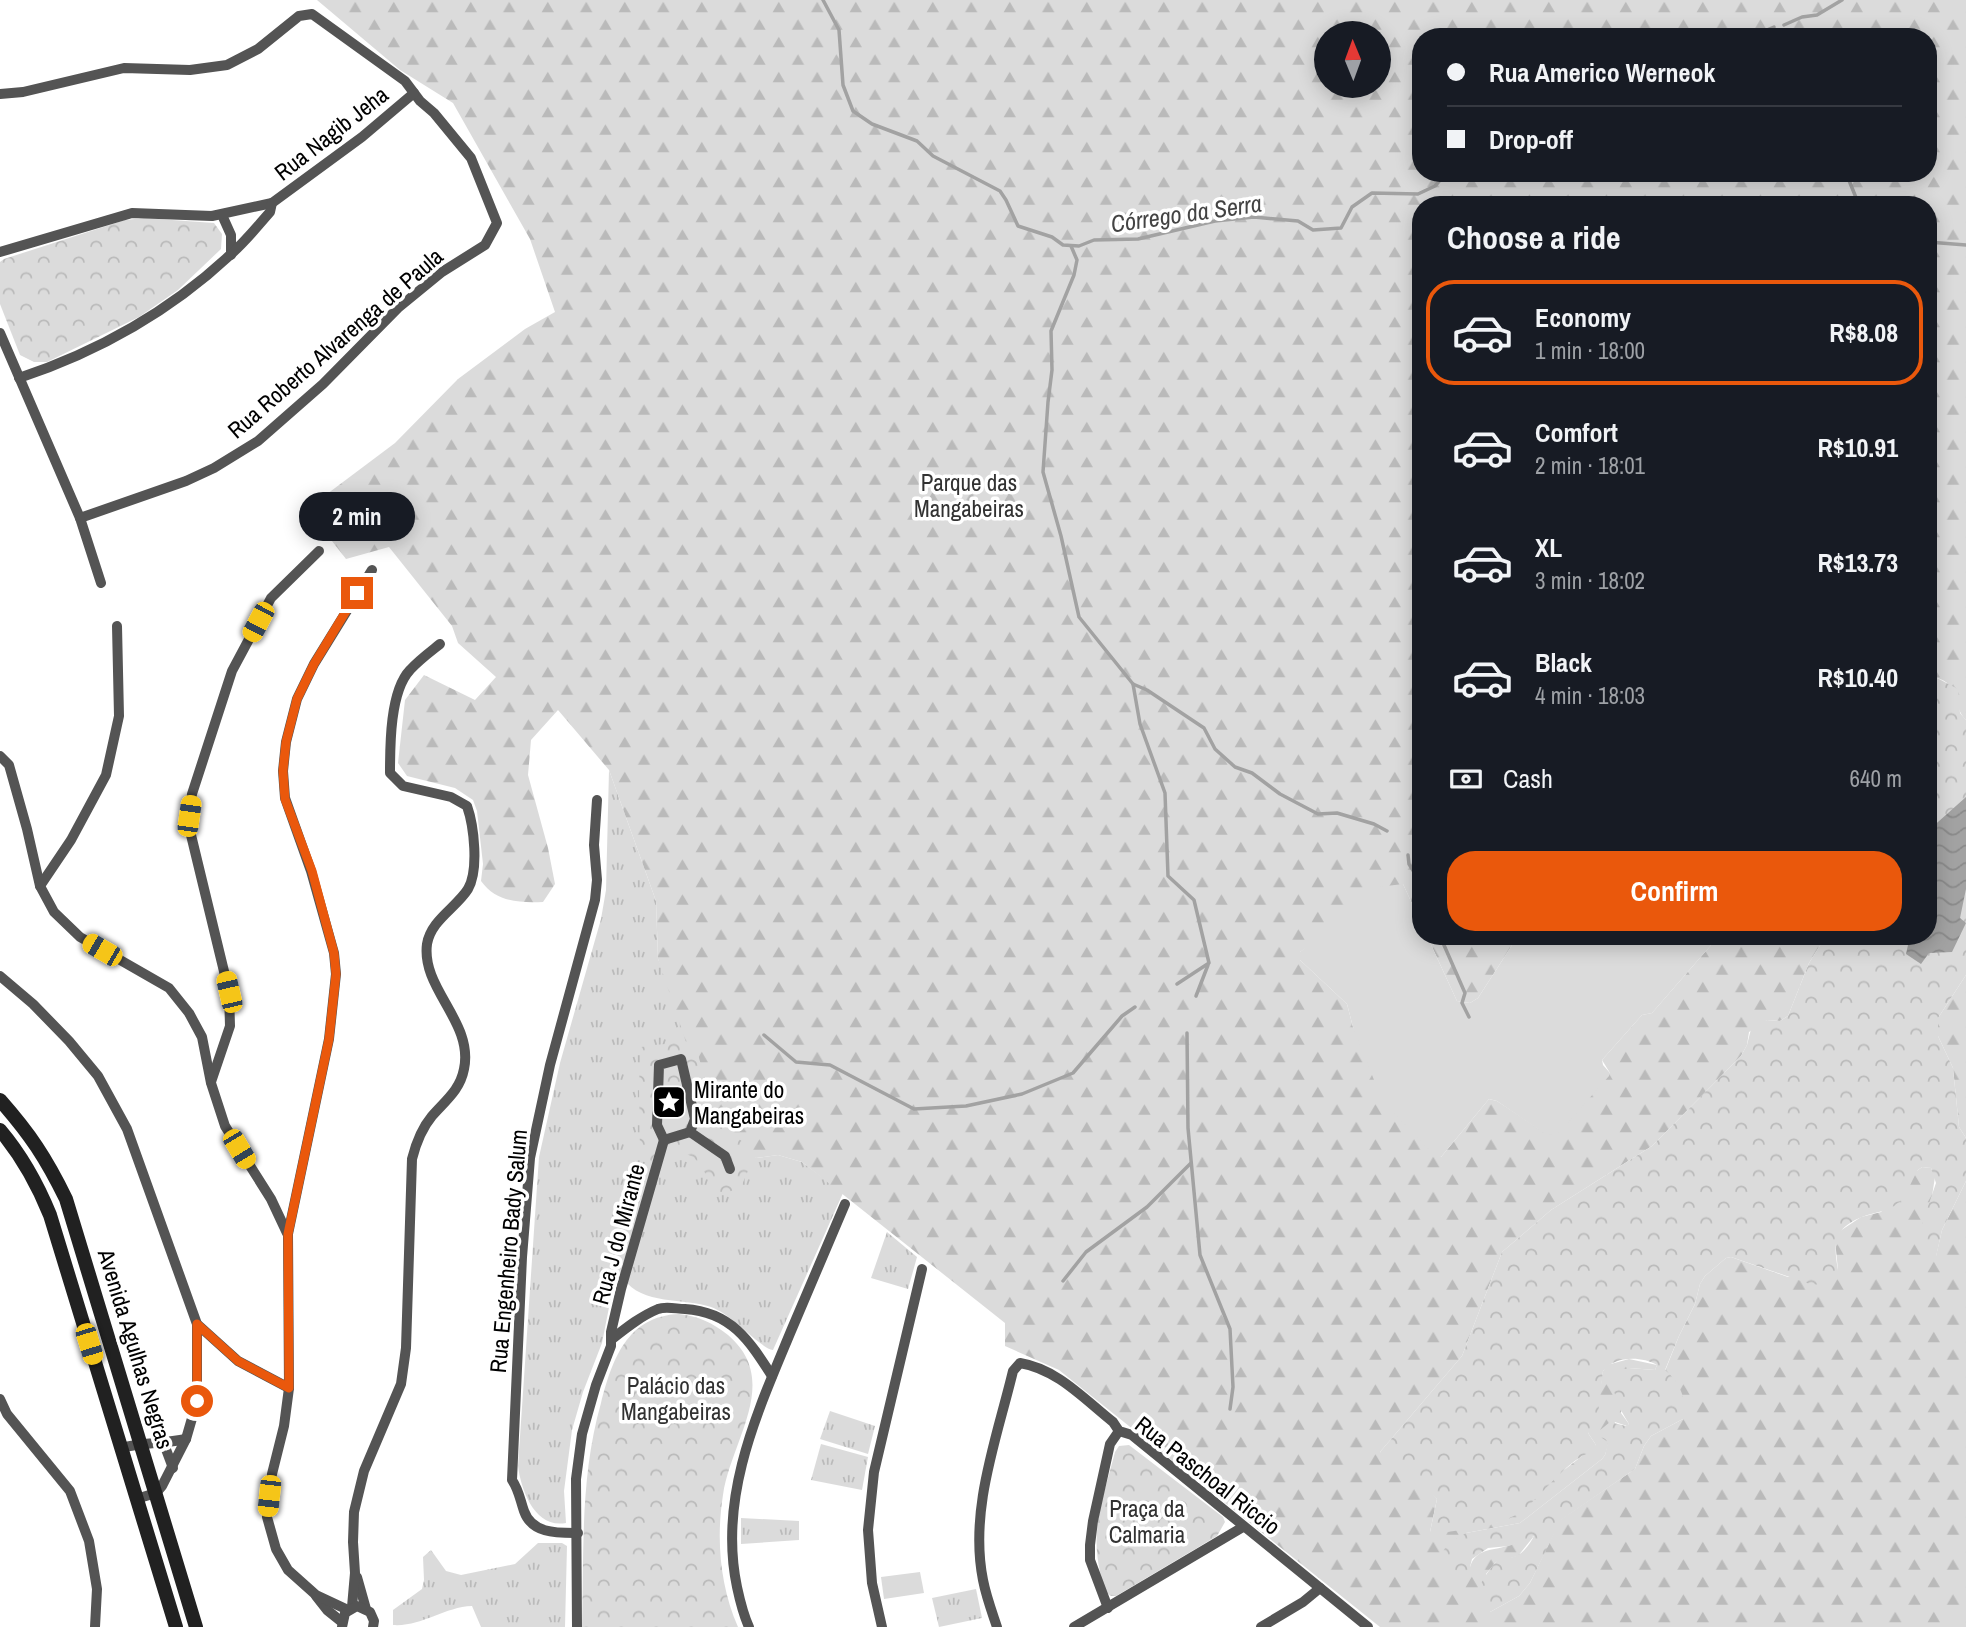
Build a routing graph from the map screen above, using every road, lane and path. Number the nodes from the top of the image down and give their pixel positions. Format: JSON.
{"nodes":[{"id":1,"x":414,"y":93,"type":"junction"},
{"id":2,"x":0,"y":94,"type":"edge"},
{"id":3,"x":272,"y":204,"type":"junction"},
{"id":4,"x":222,"y":215,"type":"junction"},
{"id":5,"x":0,"y":252,"type":"edge"},
{"id":6,"x":231,"y":255,"type":"junction"},
{"id":7,"x":0,"y":333,"type":"edge"},
{"id":8,"x":19,"y":379,"type":"junction"},
{"id":9,"x":80,"y":518,"type":"junction"},
{"id":10,"x":319,"y":551,"type":"dead end"},
{"id":11,"x":372,"y":570,"type":"dead end"},
{"id":12,"x":101,"y":583,"type":"dead end"},
{"id":13,"x":117,"y":626,"type":"dead end"},
{"id":14,"x":440,"y":644,"type":"dead end"},
{"id":15,"x":0,"y":756,"type":"edge"},
{"id":16,"x":597,"y":800,"type":"dead end"},
{"id":17,"x":40,"y":886,"type":"junction"},
{"id":18,"x":0,"y":976,"type":"edge"},
{"id":19,"x":211,"y":1083,"type":"junction"},
{"id":20,"x":0,"y":1100,"type":"edge"},
{"id":21,"x":0,"y":1130,"type":"edge"},
{"id":22,"x":690,"y":1132,"type":"junction"},
{"id":23,"x":664,"y":1140,"type":"junction"},
{"id":24,"x":730,"y":1169,"type":"dead end"},
{"id":25,"x":845,"y":1204,"type":"dead end"},
{"id":26,"x":288,"y":1234,"type":"junction"},
{"id":27,"x":922,"y":1269,"type":"dead end"},
{"id":28,"x":197,"y":1324,"type":"junction"},
{"id":29,"x":612,"y":1339,"type":"junction"},
{"id":30,"x":772,"y":1376,"type":"junction"},
{"id":31,"x":289,"y":1388,"type":"junction"},
{"id":32,"x":0,"y":1399,"type":"edge"},
{"id":33,"x":1119,"y":1431,"type":"junction"},
{"id":34,"x":186,"y":1439,"type":"junction"},
{"id":35,"x":140,"y":1442,"type":"junction"},
{"id":36,"x":164,"y":1444,"type":"junction"},
{"id":37,"x":120,"y":1448,"type":"junction"},
{"id":38,"x":173,"y":1468,"type":"junction"},
{"id":39,"x":156,"y":1493,"type":"junction"},
{"id":40,"x":136,"y":1499,"type":"junction"},
{"id":41,"x":1244,"y":1527,"type":"junction"},
{"id":42,"x":578,"y":1533,"type":"junction"},
{"id":43,"x":355,"y":1573,"type":"junction"},
{"id":44,"x":1320,"y":1588,"type":"junction"},
{"id":45,"x":316,"y":1595,"type":"junction"},
{"id":46,"x":1108,"y":1608,"type":"junction"},
{"id":47,"x":350,"y":1609,"type":"junction"},
{"id":48,"x":366,"y":1609,"type":"junction"},
{"id":49,"x":342,"y":1625,"type":"edge"},
{"id":50,"x":94,"y":1627,"type":"edge"},
{"id":51,"x":176,"y":1627,"type":"edge"},
{"id":52,"x":196,"y":1627,"type":"edge"},
{"id":53,"x":374,"y":1627,"type":"edge"},
{"id":54,"x":576,"y":1627,"type":"edge"},
{"id":55,"x":749,"y":1627,"type":"edge"},
{"id":56,"x":882,"y":1627,"type":"edge"},
{"id":57,"x":997,"y":1627,"type":"edge"},
{"id":58,"x":1074,"y":1627,"type":"edge"},
{"id":59,"x":1261,"y":1627,"type":"edge"},
{"id":60,"x":1368,"y":1627,"type":"edge"}],
"edges":[{"from":1,"to":2,"type":"street","name":"Rua Roberto Alvarenga de Paula"},
{"from":1,"to":3,"type":"street","name":"Rua Nagib Jeha"},
{"from":1,"to":9,"type":"street","name":"Rua Roberto Alvarenga de Paula"},
{"from":3,"to":4,"type":"street","name":"Rua Nagib Jeha"},
{"from":3,"to":6,"type":"street","name":"Rua Nagib Jeha"},
{"from":4,"to":5,"type":"street","name":"Rua Nagib Jeha"},
{"from":4,"to":6,"type":"street"},
{"from":6,"to":8,"type":"street","name":"Rua Nagib Jeha"},
{"from":7,"to":8,"type":"street"},
{"from":8,"to":9,"type":"street"},
{"from":9,"to":12,"type":"street"},
{"from":10,"to":19,"type":"street"},
{"from":11,"to":26,"type":"street"},
{"from":13,"to":17,"type":"street"},
{"from":14,"to":43,"type":"street"},
{"from":15,"to":17,"type":"street"},
{"from":16,"to":42,"type":"street","name":"Rua Engenheiro Bady Salum"},
{"from":17,"to":19,"type":"street"},
{"from":18,"to":28,"type":"street"},
{"from":19,"to":26,"type":"street"},
{"from":20,"to":35,"type":"street","name":"Avenida Agulhas Negras"},
{"from":21,"to":37,"type":"street","name":"Avenida Agulhas Negras"},
{"from":22,"to":23,"type":"street"},
{"from":22,"to":23,"type":"street"},
{"from":22,"to":24,"type":"street"},
{"from":23,"to":29,"type":"street","name":"Rua J do Mirante"},
{"from":25,"to":30,"type":"street"},
{"from":26,"to":31,"type":"street"},
{"from":27,"to":56,"type":"street"},
{"from":28,"to":31,"type":"street"},
{"from":28,"to":34,"type":"street"},
{"from":29,"to":30,"type":"street"},
{"from":29,"to":42,"type":"street","name":"Rua J do Mirante"},
{"from":30,"to":55,"type":"street"},
{"from":31,"to":45,"type":"street"},
{"from":32,"to":50,"type":"street"},
{"from":33,"to":41,"type":"street","name":"Rua Paschoal Riccio"},
{"from":33,"to":46,"type":"street"},
{"from":33,"to":57,"type":"street","name":"Rua Paschoal Riccio"},
{"from":34,"to":36,"type":"street"},
{"from":34,"to":38,"type":"street"},
{"from":35,"to":36,"type":"street"},
{"from":35,"to":37,"type":"street"},
{"from":35,"to":39,"type":"street","name":"Avenida Agulhas Negras"},
{"from":36,"to":38,"type":"street"},
{"from":37,"to":40,"type":"street","name":"Avenida Agulhas Negras"},
{"from":38,"to":39,"type":"street"},
{"from":39,"to":40,"type":"street"},
{"from":39,"to":52,"type":"street","name":"Avenida Agulhas Negras"},
{"from":40,"to":51,"type":"street","name":"Avenida Agulhas Negras"},
{"from":41,"to":44,"type":"street","name":"Rua Paschoal Riccio"},
{"from":41,"to":46,"type":"street"},
{"from":42,"to":54,"type":"street"},
{"from":43,"to":47,"type":"street"},
{"from":43,"to":48,"type":"street"},
{"from":44,"to":59,"type":"street"},
{"from":44,"to":60,"type":"street","name":"Rua Paschoal Riccio"},
{"from":45,"to":47,"type":"street"},
{"from":45,"to":49,"type":"street"},
{"from":46,"to":58,"type":"street"},
{"from":47,"to":48,"type":"street"},
{"from":47,"to":49,"type":"street"},
{"from":48,"to":53,"type":"street"}]}
